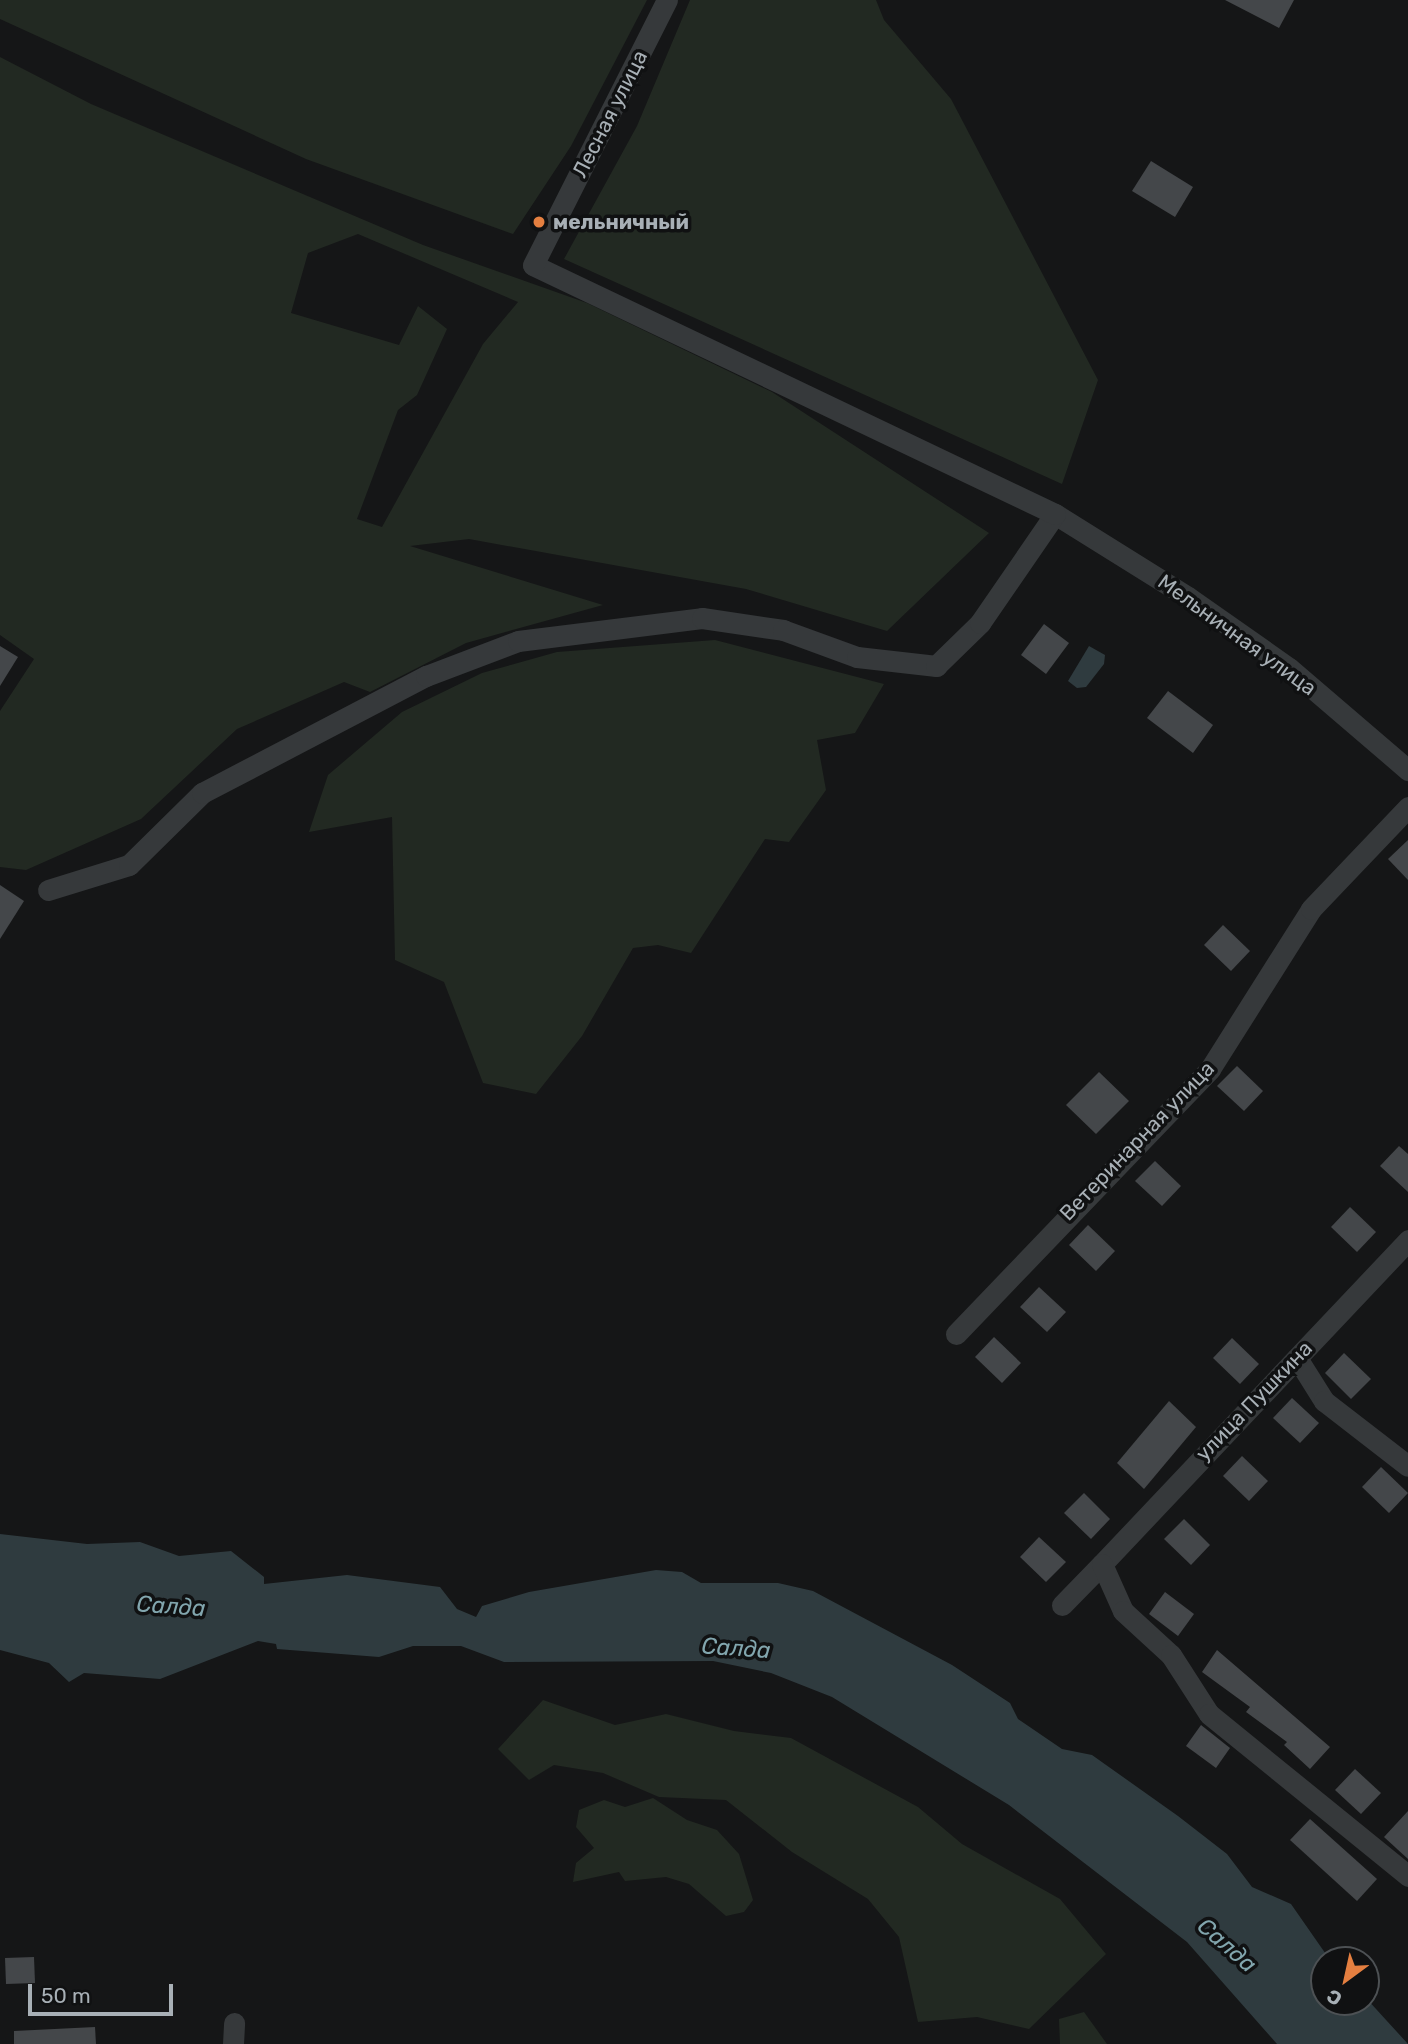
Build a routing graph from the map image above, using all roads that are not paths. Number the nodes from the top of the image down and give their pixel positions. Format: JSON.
{"nodes":[{"id":1,"x":667,"y":0,"type":"edge"},
{"id":2,"x":533,"y":265,"type":"joint"},
{"id":3,"x":1055,"y":514,"type":"junction"},
{"id":4,"x":1408,"y":770,"type":"edge"},
{"id":5,"x":1408,"y":807,"type":"edge"},
{"id":6,"x":48,"y":890,"type":"dead end"},
{"id":7,"x":1408,"y":1240,"type":"edge"},
{"id":8,"x":956,"y":1334,"type":"dead end"},
{"id":9,"x":1297,"y":1358,"type":"junction"},
{"id":10,"x":1408,"y":1466,"type":"edge"},
{"id":11,"x":1102,"y":1564,"type":"junction"},
{"id":12,"x":1062,"y":1605,"type":"dead end"},
{"id":13,"x":1408,"y":1876,"type":"edge"}],
"edges":[{"from":1,"to":2,"type":"street","name":"Лесная улица"},
{"from":2,"to":3,"type":"street","name":"Мельничная улица"},
{"from":3,"to":4,"type":"street","name":"Мельничная улица"},
{"from":3,"to":6,"type":"street"},
{"from":5,"to":8,"type":"street","name":"Ветеринарная улица"},
{"from":7,"to":9,"type":"street","name":"улица Пушкина"},
{"from":9,"to":10,"type":"street"},
{"from":9,"to":11,"type":"street","name":"улица Пушкина"},
{"from":11,"to":12,"type":"street","name":"улица Пушкина"},
{"from":11,"to":13,"type":"street"}]}
